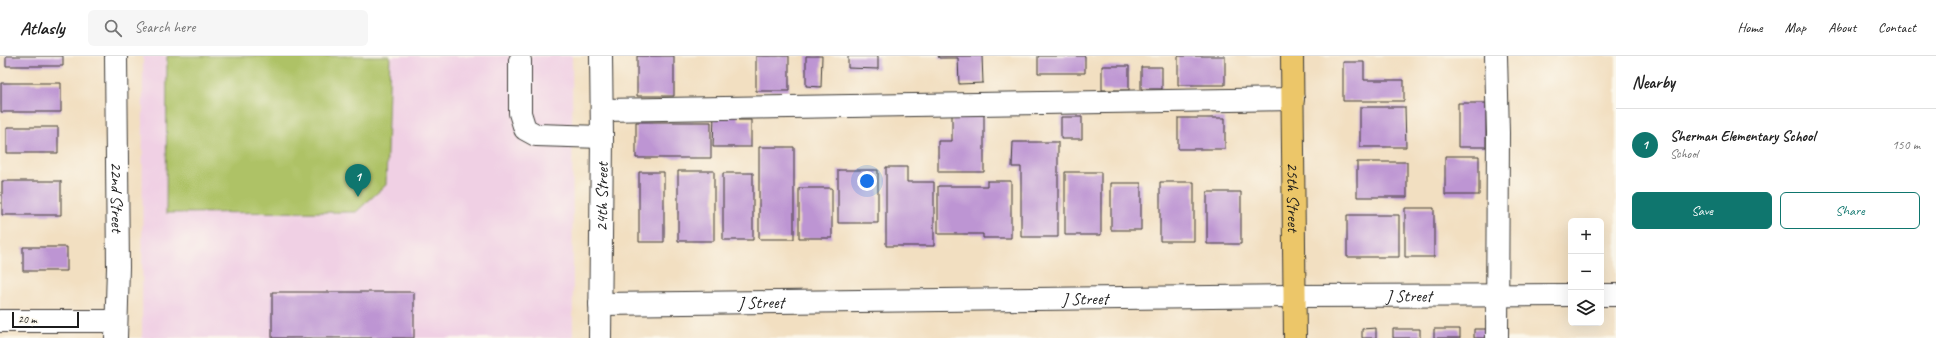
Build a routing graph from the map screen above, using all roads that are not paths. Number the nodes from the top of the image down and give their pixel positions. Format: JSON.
{"nodes":[{"id":1,"x":116,"y":56,"type":"edge"},
{"id":2,"x":601,"y":56,"type":"edge"},
{"id":3,"x":1292,"y":56,"type":"edge"},
{"id":4,"x":1496,"y":56,"type":"edge"},
{"id":5,"x":520,"y":61,"type":"dead end"},
{"id":6,"x":1293,"y":99,"type":"junction"},
{"id":7,"x":602,"y":110,"type":"junction"},
{"id":8,"x":602,"y":138,"type":"junction"},
{"id":9,"x":1496,"y":295,"type":"junction"},
{"id":10,"x":1568,"y":295,"type":"edge"},
{"id":11,"x":1604,"y":295,"type":"edge"},
{"id":12,"x":1616,"y":295,"type":"edge"},
{"id":13,"x":1294,"y":296,"type":"junction"},
{"id":14,"x":600,"y":304,"type":"junction"},
{"id":15,"x":0,"y":321,"type":"edge"},
{"id":16,"x":116,"y":329,"type":"edge"},
{"id":17,"x":600,"y":338,"type":"edge"},
{"id":18,"x":1295,"y":338,"type":"edge"},
{"id":19,"x":1497,"y":338,"type":"edge"}],
"edges":[{"from":1,"to":16,"type":"street","name":"22nd Street"},
{"from":2,"to":7,"type":"street","name":"24th Street"},
{"from":3,"to":6,"type":"main road","name":"25th Street"},
{"from":4,"to":9,"type":"street"},
{"from":5,"to":8,"type":"street"},
{"from":6,"to":7,"type":"street"},
{"from":6,"to":13,"type":"main road","name":"25th Street"},
{"from":7,"to":8,"type":"street","name":"24th Street"},
{"from":8,"to":14,"type":"street","name":"24th Street"},
{"from":9,"to":10,"type":"street","name":"J Street"},
{"from":9,"to":13,"type":"street","name":"J Street"},
{"from":9,"to":19,"type":"street"},
{"from":11,"to":12,"type":"street"},
{"from":13,"to":14,"type":"street","name":"J Street"},
{"from":13,"to":18,"type":"main road","name":"25th Street"},
{"from":14,"to":17,"type":"street","name":"24th Street"},
{"from":15,"to":16,"type":"street"}]}
